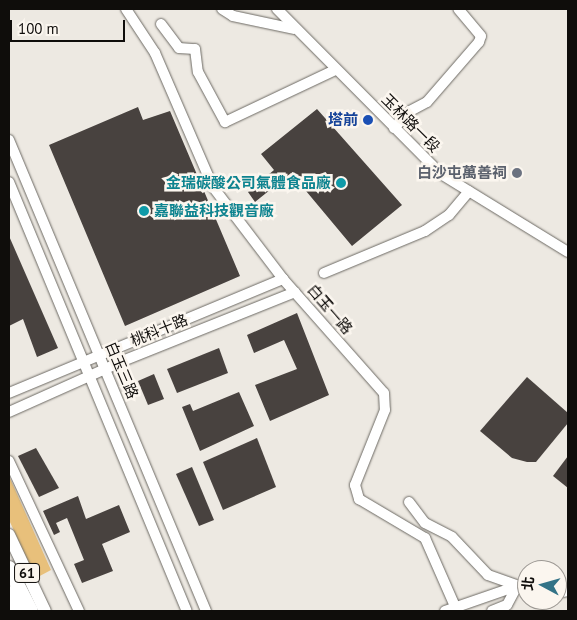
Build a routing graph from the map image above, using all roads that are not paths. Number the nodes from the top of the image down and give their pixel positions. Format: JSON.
{"nodes":[{"id":1,"x":126,"y":9,"type":"edge"},
{"id":2,"x":222,"y":9,"type":"edge"},
{"id":3,"x":277,"y":9,"type":"edge"},
{"id":4,"x":458,"y":9,"type":"edge"},
{"id":5,"x":161,"y":24,"type":"dead end"},
{"id":6,"x":294,"y":29,"type":"junction"},
{"id":7,"x":335,"y":70,"type":"junction"},
{"id":8,"x":394,"y":128,"type":"junction"},
{"id":9,"x":9,"y":140,"type":"edge"},
{"id":10,"x":9,"y":182,"type":"edge"},
{"id":11,"x":470,"y":192,"type":"junction"},
{"id":12,"x":568,"y":252,"type":"edge"},
{"id":13,"x":324,"y":273,"type":"dead end"},
{"id":14,"x":284,"y":279,"type":"junction"},
{"id":15,"x":295,"y":292,"type":"junction"},
{"id":16,"x":100,"y":356,"type":"junction"},
{"id":17,"x":83,"y":363,"type":"junction"},
{"id":18,"x":105,"y":369,"type":"junction"},
{"id":19,"x":88,"y":376,"type":"junction"},
{"id":20,"x":9,"y":393,"type":"edge"},
{"id":21,"x":9,"y":412,"type":"edge"},
{"id":22,"x":9,"y":461,"type":"edge"},
{"id":23,"x":410,"y":502,"type":"dead end"},
{"id":24,"x":9,"y":535,"type":"edge"},
{"id":25,"x":9,"y":568,"type":"edge"},
{"id":26,"x":517,"y":586,"type":"edge"},
{"id":27,"x":517,"y":590,"type":"edge"},
{"id":28,"x":9,"y":593,"type":"edge"},
{"id":29,"x":517,"y":594,"type":"edge"},
{"id":30,"x":456,"y":609,"type":"edge"},
{"id":31,"x":18,"y":611,"type":"edge"},
{"id":32,"x":31,"y":611,"type":"edge"},
{"id":33,"x":45,"y":611,"type":"edge"},
{"id":34,"x":79,"y":611,"type":"edge"},
{"id":35,"x":187,"y":611,"type":"edge"},
{"id":36,"x":206,"y":611,"type":"edge"},
{"id":37,"x":445,"y":611,"type":"edge"},
{"id":38,"x":492,"y":611,"type":"edge"}],
"edges":[{"from":1,"to":14,"type":"street","name":"白玉一路"},
{"from":2,"to":6,"type":"street"},
{"from":3,"to":6,"type":"street","name":"玉林路一段"},
{"from":4,"to":8,"type":"street"},
{"from":5,"to":7,"type":"street"},
{"from":6,"to":7,"type":"street","name":"玉林路一段"},
{"from":7,"to":8,"type":"street","name":"玉林路一段"},
{"from":8,"to":11,"type":"street","name":"玉林路一段"},
{"from":9,"to":16,"type":"street","name":"白玉三路"},
{"from":10,"to":17,"type":"street"},
{"from":11,"to":12,"type":"street","name":"玉林路一段"},
{"from":11,"to":13,"type":"street"},
{"from":14,"to":15,"type":"street","name":"白玉一路"},
{"from":14,"to":16,"type":"street","name":"桃科十路"},
{"from":15,"to":18,"type":"street","name":"桃科十路"},
{"from":15,"to":30,"type":"street","name":"白玉一路"},
{"from":16,"to":17,"type":"street","name":"桃科十路"},
{"from":16,"to":18,"type":"street","name":"白玉三路"},
{"from":17,"to":19,"type":"street"},
{"from":17,"to":20,"type":"street","name":"桃科十路"},
{"from":18,"to":19,"type":"street","name":"桃科十路"},
{"from":18,"to":36,"type":"street","name":"白玉三路"},
{"from":19,"to":21,"type":"street","name":"桃科十路"},
{"from":19,"to":35,"type":"street"},
{"from":22,"to":34,"type":"street"},
{"from":23,"to":26,"type":"street"},
{"from":24,"to":33,"type":"main road","number":"61"},
{"from":25,"to":32,"type":"highway","number":"61"},
{"from":27,"to":30,"type":"street"},
{"from":28,"to":31,"type":"highway","number":"61"},
{"from":29,"to":38,"type":"street"},
{"from":30,"to":37,"type":"street"}]}
